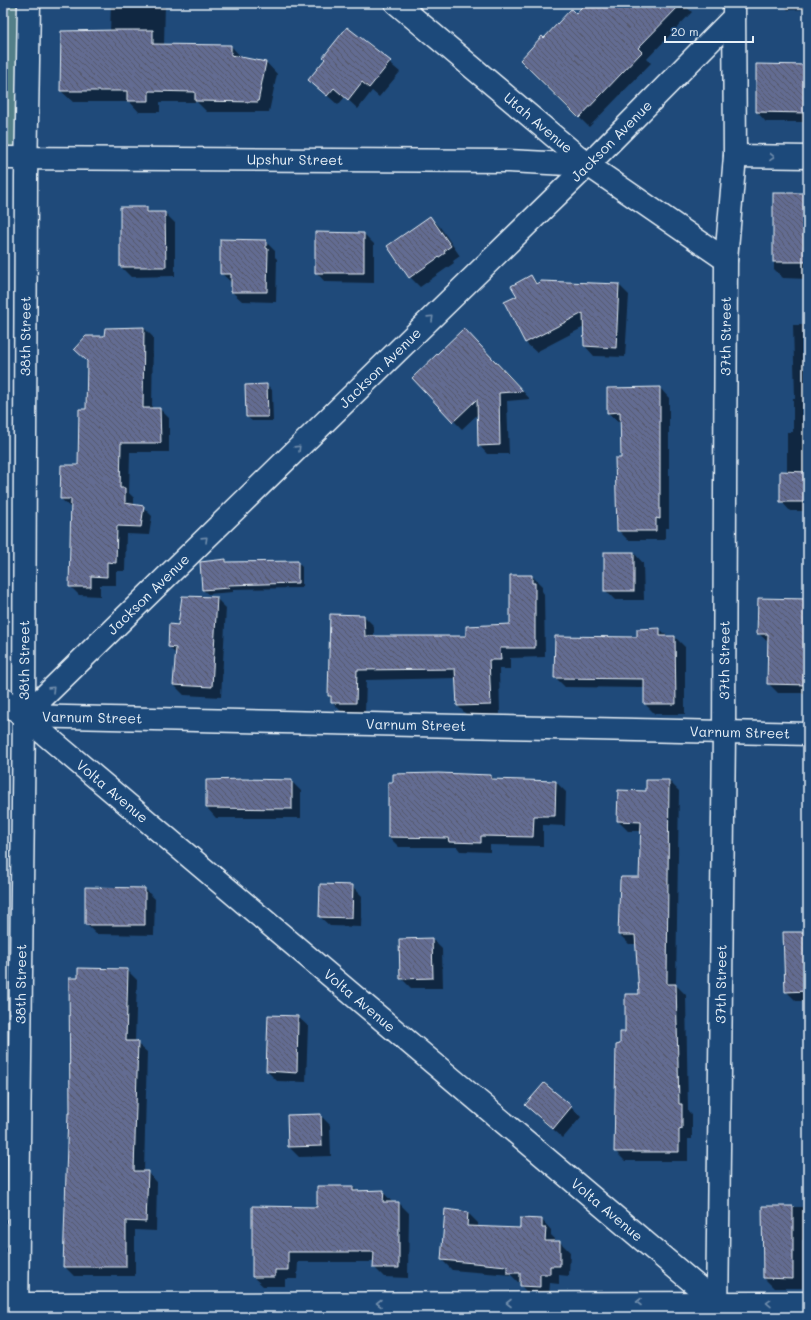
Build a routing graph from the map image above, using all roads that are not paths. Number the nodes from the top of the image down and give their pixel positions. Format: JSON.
{"nodes":[{"id":1,"x":29,"y":3,"type":"edge"},
{"id":2,"x":396,"y":3,"type":"edge"},
{"id":3,"x":734,"y":10,"type":"edge"},
{"id":4,"x":735,"y":156,"type":"junction"},
{"id":5,"x":808,"y":157,"type":"edge"},
{"id":6,"x":3,"y":158,"type":"edge"},
{"id":7,"x":26,"y":158,"type":"junction"},
{"id":8,"x":588,"y":165,"type":"junction"},
{"id":9,"x":726,"y":260,"type":"junction"},
{"id":10,"x":3,"y":698,"type":"edge"},
{"id":11,"x":24,"y":716,"type":"junction"},
{"id":12,"x":724,"y":734,"type":"junction"},
{"id":13,"x":808,"y":734,"type":"edge"},
{"id":14,"x":808,"y":1303,"type":"edge"},
{"id":15,"x":17,"y":1310,"type":"edge"},
{"id":16,"x":716,"y":1310,"type":"edge"}],
"edges":[{"from":1,"to":7,"type":"street","name":"38th Street"},
{"from":2,"to":8,"type":"street","name":"Utah Avenue"},
{"from":3,"to":4,"type":"street","name":"37th Street"},
{"from":3,"to":8,"type":"street","name":"Jackson Avenue"},
{"from":4,"to":5,"type":"street","one_way":true},
{"from":4,"to":9,"type":"street","name":"37th Street"},
{"from":6,"to":7,"type":"street","name":"Upshur Street"},
{"from":7,"to":8,"type":"street","name":"Upshur Street"},
{"from":7,"to":11,"type":"street","name":"38th Street"},
{"from":8,"to":9,"type":"street","name":"Utah Avenue"},
{"from":11,"to":8,"type":"street","name":"Jackson Avenue","one_way":true},
{"from":9,"to":12,"type":"street","name":"37th Street"},
{"from":10,"to":11,"type":"street","name":"Volta Avenue"},
{"from":11,"to":12,"type":"street","name":"Varnum Street"},
{"from":11,"to":15,"type":"street","name":"38th Street"},
{"from":11,"to":16,"type":"street","name":"Volta Avenue"},
{"from":12,"to":13,"type":"street","name":"Varnum Street"},
{"from":12,"to":16,"type":"street","name":"37th Street"},
{"from":14,"to":16,"type":"street","one_way":true},
{"from":16,"to":15,"type":"street","one_way":true}]}
